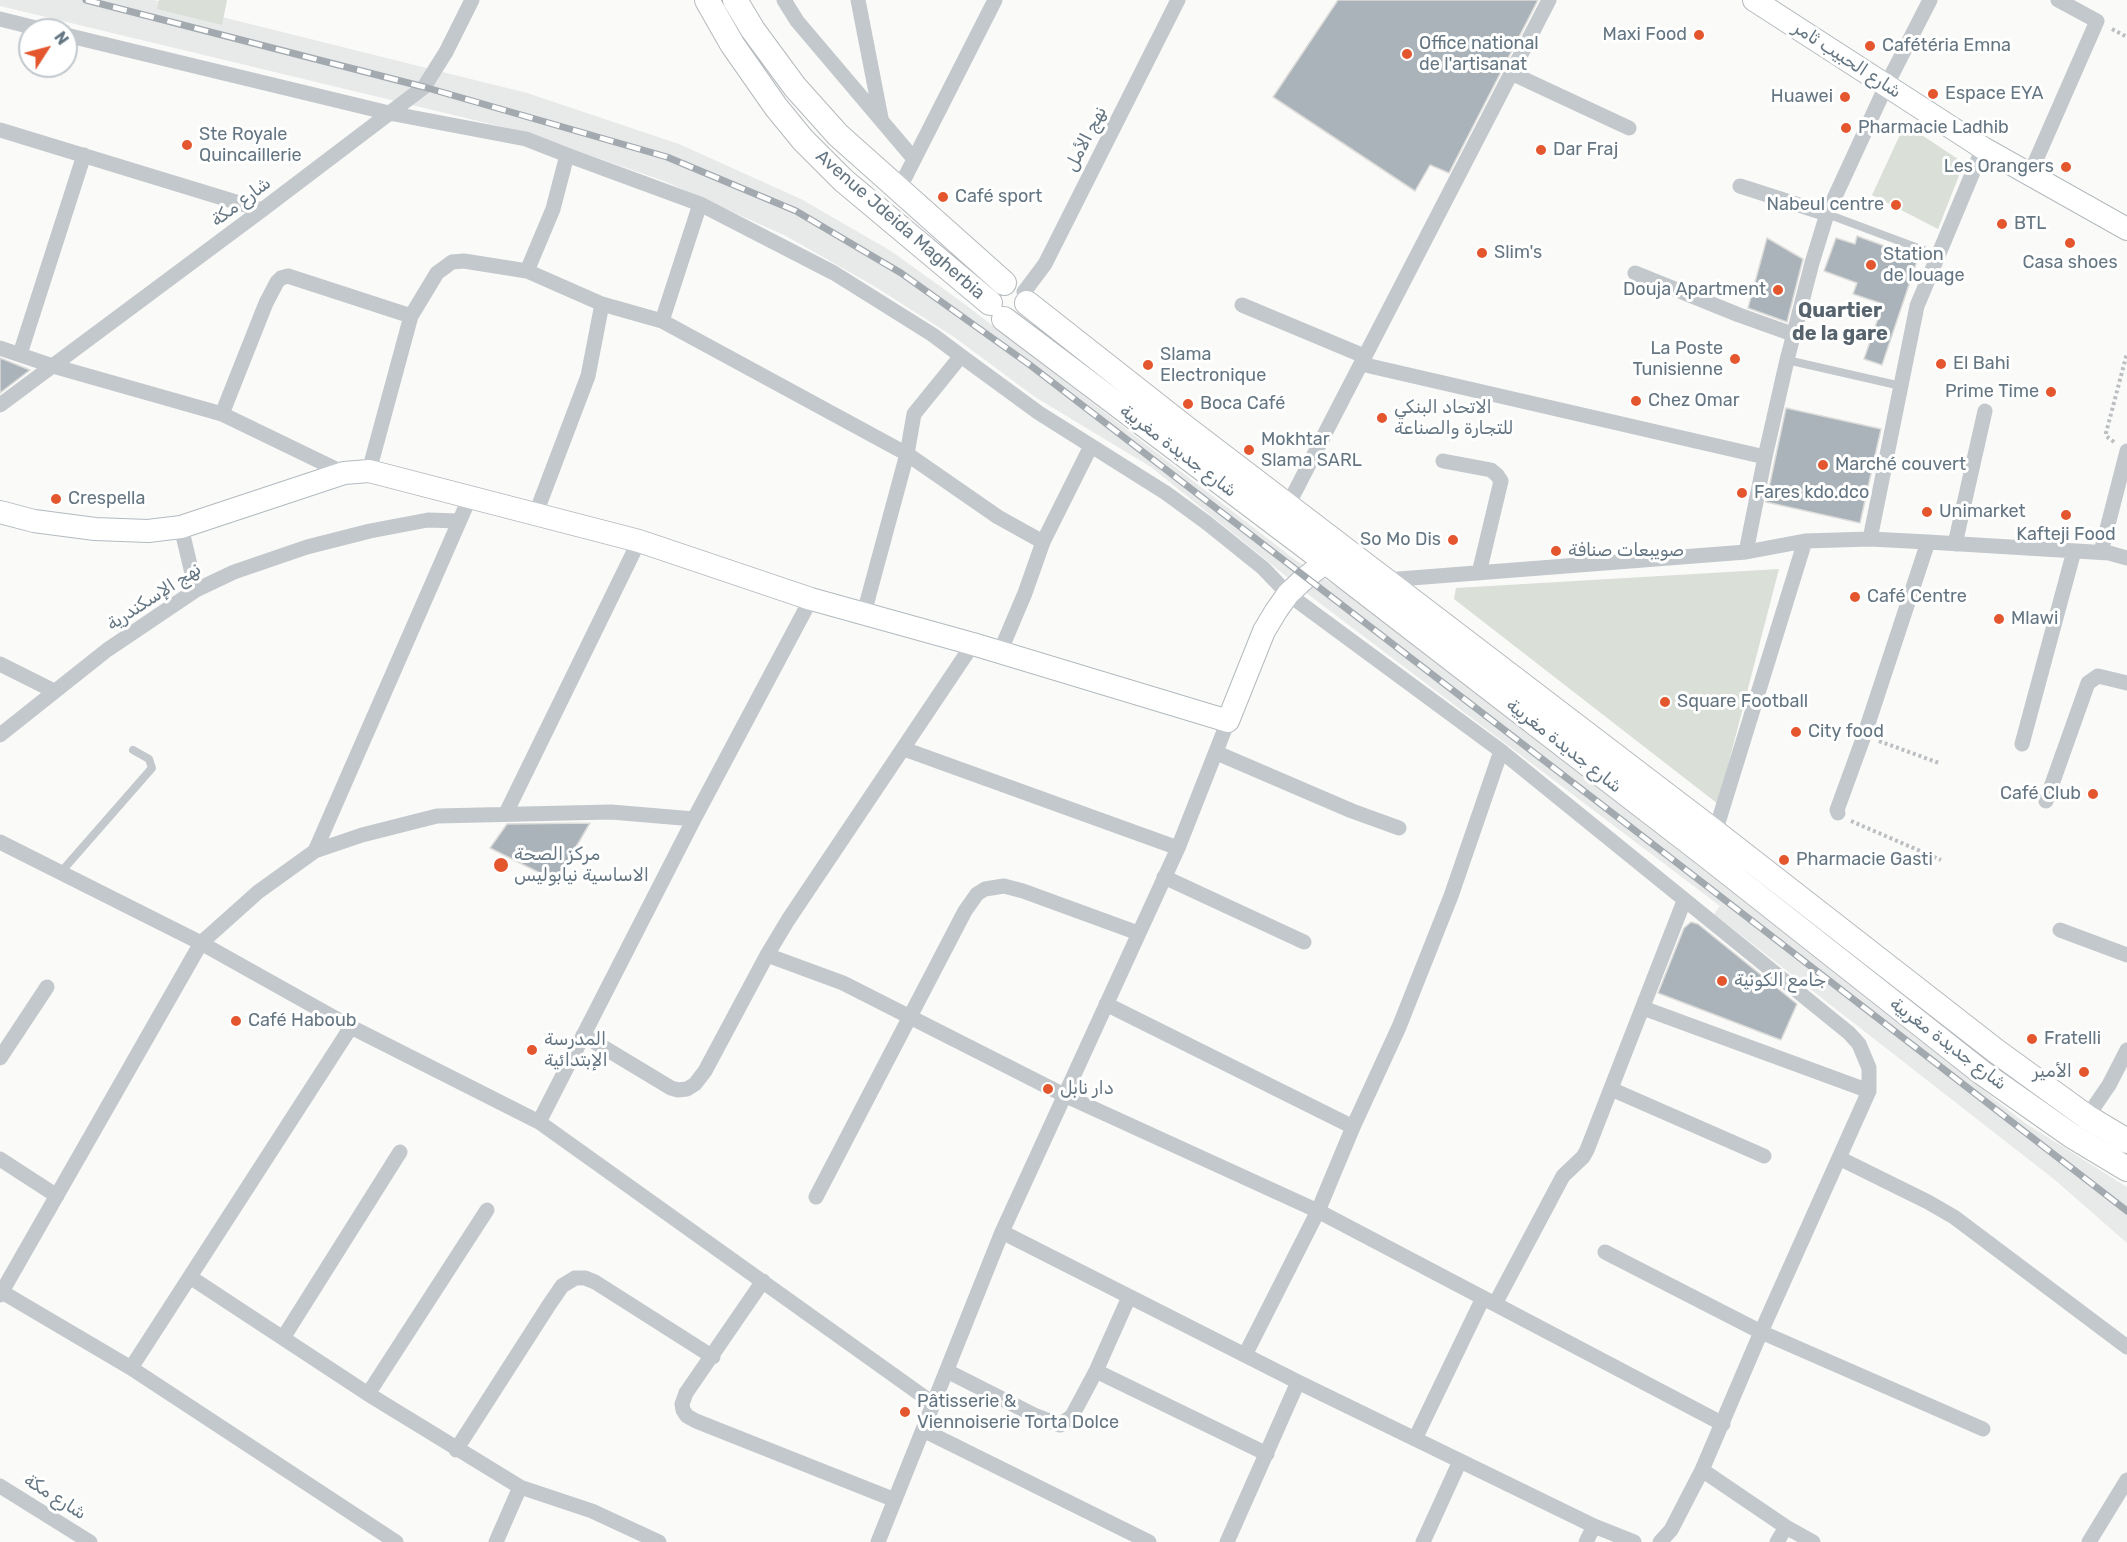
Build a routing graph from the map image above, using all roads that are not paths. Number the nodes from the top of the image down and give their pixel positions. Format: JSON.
{"nodes":[{"id":1,"x":472,"y":0,"type":"edge"},
{"id":2,"x":707,"y":0,"type":"edge"},
{"id":3,"x":735,"y":0,"type":"edge"},
{"id":4,"x":784,"y":0,"type":"edge"},
{"id":5,"x":858,"y":0,"type":"edge"},
{"id":6,"x":995,"y":0,"type":"edge"},
{"id":7,"x":1178,"y":0,"type":"edge"},
{"id":8,"x":1549,"y":0,"type":"edge"},
{"id":9,"x":1754,"y":0,"type":"edge"},
{"id":10,"x":1930,"y":0,"type":"edge"},
{"id":11,"x":2058,"y":0,"type":"edge"},
{"id":12,"x":0,"y":19,"type":"edge"},
{"id":13,"x":18,"y":24,"type":"edge"},
{"id":14,"x":78,"y":38,"type":"edge"},
{"id":15,"x":1511,"y":73,"type":"junction"},
{"id":16,"x":1886,"y":86,"type":"junction"},
{"id":17,"x":389,"y":113,"type":"junction"},
{"id":18,"x":882,"y":121,"type":"junction"},
{"id":19,"x":1629,"y":128,"type":"dead end"},
{"id":20,"x":0,"y":130,"type":"edge"},
{"id":21,"x":1983,"y":148,"type":"junction"},
{"id":22,"x":84,"y":155,"type":"junction"},
{"id":23,"x":567,"y":155,"type":"junction"},
{"id":24,"x":914,"y":159,"type":"junction"},
{"id":25,"x":2029,"y":176,"type":"junction"},
{"id":26,"x":1740,"y":186,"type":"dead end"},
{"id":27,"x":898,"y":189,"type":"junction"},
{"id":28,"x":700,"y":204,"type":"junction"},
{"id":29,"x":262,"y":210,"type":"junction"},
{"id":30,"x":1827,"y":214,"type":"junction"},
{"id":31,"x":2127,"y":229,"type":"edge"},
{"id":32,"x":1937,"y":255,"type":"junction"},
{"id":33,"x":527,"y":272,"type":"junction"},
{"id":34,"x":1635,"y":273,"type":"dead end"},
{"id":35,"x":1018,"y":293,"type":"junction"},
{"id":36,"x":602,"y":304,"type":"junction"},
{"id":37,"x":1242,"y":305,"type":"dead end"},
{"id":38,"x":997,"y":311,"type":"junction"},
{"id":39,"x":411,"y":316,"type":"junction"},
{"id":40,"x":662,"y":321,"type":"junction"},
{"id":41,"x":1795,"y":335,"type":"junction"},
{"id":42,"x":0,"y":348,"type":"edge"},
{"id":43,"x":20,"y":354,"type":"junction"},
{"id":44,"x":961,"y":356,"type":"junction"},
{"id":45,"x":1363,"y":360,"type":"junction"},
{"id":46,"x":1787,"y":360,"type":"junction"},
{"id":47,"x":53,"y":366,"type":"junction"},
{"id":48,"x":1901,"y":387,"type":"junction"},
{"id":49,"x":0,"y":405,"type":"edge"},
{"id":50,"x":1985,"y":411,"type":"dead end"},
{"id":51,"x":222,"y":414,"type":"junction"},
{"id":52,"x":1091,"y":446,"type":"junction"},
{"id":53,"x":2127,"y":451,"type":"edge"},
{"id":54,"x":907,"y":454,"type":"junction"},
{"id":55,"x":1765,"y":457,"type":"junction"},
{"id":56,"x":1443,"y":461,"type":"dead end"},
{"id":57,"x":369,"y":471,"type":"junction"},
{"id":58,"x":344,"y":473,"type":"junction"},
{"id":59,"x":470,"y":497,"type":"junction"},
{"id":60,"x":1288,"y":505,"type":"junction"},
{"id":61,"x":0,"y":512,"type":"edge"},
{"id":62,"x":536,"y":513,"type":"junction"},
{"id":63,"x":459,"y":521,"type":"junction"},
{"id":64,"x":181,"y":527,"type":"junction"},
{"id":65,"x":1870,"y":540,"type":"junction"},
{"id":66,"x":639,"y":541,"type":"junction"},
{"id":67,"x":1805,"y":541,"type":"junction"},
{"id":68,"x":1043,"y":542,"type":"junction"},
{"id":69,"x":1928,"y":542,"type":"junction"},
{"id":70,"x":1954,"y":544,"type":"junction"},
{"id":71,"x":2074,"y":551,"type":"junction"},
{"id":72,"x":1746,"y":552,"type":"junction"},
{"id":73,"x":2101,"y":552,"type":"junction"},
{"id":74,"x":2127,"y":558,"type":"edge"},
{"id":75,"x":1326,"y":562,"type":"junction"},
{"id":76,"x":1479,"y":573,"type":"junction"},
{"id":77,"x":1386,"y":580,"type":"junction"},
{"id":78,"x":196,"y":590,"type":"junction"},
{"id":79,"x":1288,"y":594,"type":"junction"},
{"id":80,"x":811,"y":598,"type":"junction"},
{"id":81,"x":864,"y":613,"type":"junction"},
{"id":82,"x":973,"y":644,"type":"junction"},
{"id":83,"x":1000,"y":652,"type":"junction"},
{"id":84,"x":0,"y":664,"type":"edge"},
{"id":85,"x":2127,"y":683,"type":"edge"},
{"id":86,"x":54,"y":691,"type":"junction"},
{"id":87,"x":1228,"y":721,"type":"junction"},
{"id":88,"x":0,"y":735,"type":"edge"},
{"id":89,"x":2022,"y":744,"type":"dead end"},
{"id":90,"x":904,"y":749,"type":"junction"},
{"id":91,"x":133,"y":750,"type":"dead end"},
{"id":92,"x":1501,"y":751,"type":"junction"},
{"id":93,"x":1217,"y":753,"type":"junction"},
{"id":94,"x":2046,"y":801,"type":"dead end"},
{"id":95,"x":506,"y":813,"type":"junction"},
{"id":96,"x":1838,"y":813,"type":"road end"},
{"id":97,"x":694,"y":819,"type":"junction"},
{"id":98,"x":1399,"y":828,"type":"dead end"},
{"id":99,"x":1715,"y":832,"type":"junction"},
{"id":100,"x":0,"y":842,"type":"edge"},
{"id":101,"x":1178,"y":848,"type":"junction"},
{"id":102,"x":315,"y":851,"type":"junction"},
{"id":103,"x":1707,"y":856,"type":"junction"},
{"id":104,"x":61,"y":872,"type":"junction"},
{"id":105,"x":1164,"y":877,"type":"junction"},
{"id":106,"x":1684,"y":901,"type":"junction"},
{"id":107,"x":2060,"y":930,"type":"dead end"},
{"id":108,"x":1138,"y":933,"type":"junction"},
{"id":109,"x":1304,"y":942,"type":"dead end"},
{"id":110,"x":201,"y":943,"type":"junction"},
{"id":111,"x":767,"y":956,"type":"junction"},
{"id":112,"x":2127,"y":956,"type":"edge"},
{"id":113,"x":47,"y":987,"type":"dead end"},
{"id":114,"x":1106,"y":1004,"type":"junction"},
{"id":115,"x":1643,"y":1008,"type":"junction"},
{"id":116,"x":910,"y":1017,"type":"junction"},
{"id":117,"x":351,"y":1027,"type":"junction"},
{"id":118,"x":583,"y":1035,"type":"junction"},
{"id":119,"x":2127,"y":1050,"type":"edge"},
{"id":120,"x":0,"y":1058,"type":"edge"},
{"id":121,"x":1611,"y":1089,"type":"junction"},
{"id":122,"x":1869,"y":1090,"type":"junction"},
{"id":123,"x":1064,"y":1095,"type":"junction"},
{"id":124,"x":2087,"y":1117,"type":"junction"},
{"id":125,"x":539,"y":1122,"type":"junction"},
{"id":126,"x":1353,"y":1127,"type":"junction"},
{"id":127,"x":2127,"y":1141,"type":"edge"},
{"id":128,"x":400,"y":1152,"type":"dead end"},
{"id":129,"x":1764,"y":1156,"type":"dead end"},
{"id":130,"x":1839,"y":1158,"type":"junction"},
{"id":131,"x":0,"y":1159,"type":"edge"},
{"id":132,"x":2127,"y":1169,"type":"edge"},
{"id":133,"x":57,"y":1196,"type":"junction"},
{"id":134,"x":816,"y":1197,"type":"dead end"},
{"id":135,"x":487,"y":1209,"type":"dead end"},
{"id":136,"x":1318,"y":1211,"type":"junction"},
{"id":137,"x":1002,"y":1232,"type":"junction"},
{"id":138,"x":1605,"y":1252,"type":"dead end"},
{"id":139,"x":189,"y":1276,"type":"junction"},
{"id":140,"x":763,"y":1281,"type":"junction"},
{"id":141,"x":1,"y":1294,"type":"edge"},
{"id":142,"x":1130,"y":1297,"type":"junction"},
{"id":143,"x":1489,"y":1301,"type":"junction"},
{"id":144,"x":1761,"y":1332,"type":"junction"},
{"id":145,"x":283,"y":1338,"type":"junction"},
{"id":146,"x":2127,"y":1347,"type":"edge"},
{"id":147,"x":1245,"y":1355,"type":"junction"},
{"id":148,"x":712,"y":1357,"type":"junction"},
{"id":149,"x":131,"y":1368,"type":"junction"},
{"id":150,"x":946,"y":1371,"type":"junction"},
{"id":151,"x":1096,"y":1371,"type":"junction"},
{"id":152,"x":1298,"y":1382,"type":"junction"},
{"id":153,"x":368,"y":1394,"type":"junction"},
{"id":154,"x":934,"y":1404,"type":"junction"},
{"id":155,"x":1723,"y":1424,"type":"junction"},
{"id":156,"x":1983,"y":1429,"type":"dead end"},
{"id":157,"x":923,"y":1430,"type":"junction"},
{"id":158,"x":1415,"y":1439,"type":"junction"},
{"id":159,"x":456,"y":1450,"type":"junction"},
{"id":160,"x":1267,"y":1454,"type":"junction"},
{"id":161,"x":1460,"y":1461,"type":"junction"},
{"id":162,"x":1702,"y":1470,"type":"junction"},
{"id":163,"x":2127,"y":1480,"type":"edge"},
{"id":164,"x":0,"y":1486,"type":"edge"},
{"id":165,"x":520,"y":1487,"type":"junction"},
{"id":166,"x":895,"y":1500,"type":"junction"},
{"id":167,"x":1594,"y":1526,"type":"junction"},
{"id":168,"x":1786,"y":1527,"type":"junction"},
{"id":169,"x":90,"y":1542,"type":"edge"},
{"id":170,"x":396,"y":1542,"type":"edge"},
{"id":171,"x":496,"y":1542,"type":"edge"},
{"id":172,"x":658,"y":1542,"type":"edge"},
{"id":173,"x":878,"y":1542,"type":"edge"},
{"id":174,"x":1149,"y":1542,"type":"edge"},
{"id":175,"x":1227,"y":1542,"type":"edge"},
{"id":176,"x":1423,"y":1542,"type":"edge"},
{"id":177,"x":1586,"y":1542,"type":"edge"},
{"id":178,"x":1634,"y":1542,"type":"edge"},
{"id":179,"x":1660,"y":1542,"type":"edge"},
{"id":180,"x":1777,"y":1542,"type":"edge"},
{"id":181,"x":1813,"y":1542,"type":"edge"},
{"id":182,"x":2089,"y":1542,"type":"edge"}],
"edges":[{"from":1,"to":17,"type":"street","name":"شارع مكة"},
{"from":2,"to":38,"type":"main road","name":"Avenue Jdeida Magherbia"},
{"from":3,"to":27,"type":"main road","name":"Avenue Jdeida Magherbia"},
{"from":4,"to":18,"type":"street"},
{"from":5,"to":18,"type":"street"},
{"from":6,"to":24,"type":"street"},
{"from":7,"to":35,"type":"street","name":"نهج الأمل"},
{"from":8,"to":15,"type":"street"},
{"from":9,"to":16,"type":"main road","name":"شارع الحبيب ثامر"},
{"from":10,"to":16,"type":"street"},
{"from":11,"to":25,"type":"street"},
{"from":12,"to":13,"type":"street"},
{"from":14,"to":17,"type":"street"},
{"from":15,"to":19,"type":"street"},
{"from":15,"to":45,"type":"street"},
{"from":16,"to":21,"type":"main road","name":"شارع الحبيب ثامر"},
{"from":16,"to":30,"type":"street"},
{"from":17,"to":23,"type":"street"},
{"from":17,"to":29,"type":"street","name":"شارع مكة"},
{"from":18,"to":24,"type":"street"},
{"from":20,"to":22,"type":"street"},
{"from":21,"to":25,"type":"main road","name":"شارع الحبيب ثامر"},
{"from":21,"to":32,"type":"street"},
{"from":22,"to":29,"type":"street"},
{"from":22,"to":43,"type":"street"},
{"from":23,"to":28,"type":"street"},
{"from":23,"to":33,"type":"street"},
{"from":24,"to":27,"type":"street"},
{"from":25,"to":31,"type":"main road","name":"شارع الحبيب ثامر"},
{"from":26,"to":30,"type":"street"},
{"from":27,"to":35,"type":"main road","name":"Avenue Jdeida Magherbia"},
{"from":28,"to":40,"type":"street"},
{"from":28,"to":44,"type":"street"},
{"from":29,"to":47,"type":"street","name":"شارع مكة"},
{"from":30,"to":32,"type":"lane"},
{"from":30,"to":41,"type":"street"},
{"from":32,"to":48,"type":"street"},
{"from":33,"to":36,"type":"street"},
{"from":33,"to":39,"type":"street"},
{"from":34,"to":41,"type":"street"},
{"from":35,"to":38,"type":"main road"},
{"from":35,"to":38,"type":"main road"},
{"from":35,"to":60,"type":"main road","name":"شارع جديدة مغربية"},
{"from":36,"to":40,"type":"street"},
{"from":36,"to":62,"type":"street"},
{"from":37,"to":45,"type":"street"},
{"from":38,"to":75,"type":"main road","name":"شارع جديدة مغربية"},
{"from":39,"to":51,"type":"street"},
{"from":39,"to":57,"type":"street"},
{"from":40,"to":54,"type":"street"},
{"from":41,"to":46,"type":"street"},
{"from":42,"to":43,"type":"street"},
{"from":43,"to":47,"type":"street"},
{"from":44,"to":52,"type":"street"},
{"from":44,"to":54,"type":"street"},
{"from":45,"to":55,"type":"street"},
{"from":45,"to":60,"type":"street"},
{"from":46,"to":48,"type":"lane"},
{"from":46,"to":55,"type":"street"},
{"from":47,"to":49,"type":"street","name":"شارع مكة"},
{"from":47,"to":51,"type":"street"},
{"from":48,"to":65,"type":"street"},
{"from":50,"to":70,"type":"street"},
{"from":51,"to":58,"type":"street"},
{"from":52,"to":68,"type":"street"},
{"from":52,"to":79,"type":"street"},
{"from":53,"to":73,"type":"street"},
{"from":54,"to":68,"type":"street"},
{"from":54,"to":81,"type":"street"},
{"from":55,"to":72,"type":"street"},
{"from":56,"to":76,"type":"street"},
{"from":57,"to":58,"type":"main road"},
{"from":57,"to":59,"type":"main road"},
{"from":58,"to":64,"type":"main road"},
{"from":59,"to":62,"type":"main road"},
{"from":59,"to":63,"type":"street"},
{"from":60,"to":77,"type":"main road","name":"شارع جديدة مغربية"},
{"from":61,"to":64,"type":"main road"},
{"from":62,"to":66,"type":"main road"},
{"from":63,"to":78,"type":"street","name":"نهج الإسكندرية"},
{"from":63,"to":102,"type":"street"},
{"from":64,"to":78,"type":"street"},
{"from":65,"to":67,"type":"street"},
{"from":65,"to":69,"type":"street"},
{"from":66,"to":80,"type":"main road"},
{"from":66,"to":95,"type":"street"},
{"from":67,"to":72,"type":"street"},
{"from":67,"to":99,"type":"street"},
{"from":68,"to":83,"type":"street"},
{"from":69,"to":70,"type":"street"},
{"from":69,"to":96,"type":"street"},
{"from":70,"to":71,"type":"street"},
{"from":71,"to":73,"type":"street"},
{"from":71,"to":89,"type":"street"},
{"from":72,"to":76,"type":"street"},
{"from":73,"to":74,"type":"street"},
{"from":75,"to":79,"type":"main road"},
{"from":75,"to":103,"type":"main road","name":"شارع جديدة مغربية"},
{"from":76,"to":77,"type":"street"},
{"from":77,"to":99,"type":"main road","name":"شارع جديدة مغربية"},
{"from":78,"to":86,"type":"street","name":"نهج الإسكندرية"},
{"from":79,"to":87,"type":"main road"},
{"from":79,"to":92,"type":"street"},
{"from":80,"to":81,"type":"main road"},
{"from":80,"to":97,"type":"street"},
{"from":81,"to":82,"type":"main road"},
{"from":82,"to":83,"type":"main road"},
{"from":82,"to":90,"type":"street"},
{"from":83,"to":87,"type":"main road"},
{"from":84,"to":86,"type":"street"},
{"from":85,"to":94,"type":"street"},
{"from":86,"to":88,"type":"street","name":"نهج الإسكندرية"},
{"from":87,"to":93,"type":"street"},
{"from":90,"to":101,"type":"street"},
{"from":90,"to":111,"type":"street"},
{"from":91,"to":104,"type":"lane"},
{"from":92,"to":106,"type":"street"},
{"from":92,"to":126,"type":"street"},
{"from":93,"to":98,"type":"street"},
{"from":93,"to":101,"type":"street"},
{"from":95,"to":97,"type":"street"},
{"from":95,"to":102,"type":"street"},
{"from":97,"to":118,"type":"street"},
{"from":99,"to":103,"type":"street"},
{"from":99,"to":124,"type":"main road","name":"شارع جديدة مغربية"},
{"from":100,"to":104,"type":"street"},
{"from":101,"to":105,"type":"street"},
{"from":102,"to":110,"type":"street"},
{"from":103,"to":132,"type":"main road","name":"شارع جديدة مغربية"},
{"from":104,"to":110,"type":"street"},
{"from":105,"to":108,"type":"street"},
{"from":105,"to":109,"type":"street"},
{"from":106,"to":115,"type":"street"},
{"from":106,"to":122,"type":"street"},
{"from":107,"to":112,"type":"street"},
{"from":108,"to":114,"type":"street"},
{"from":108,"to":116,"type":"street"},
{"from":110,"to":117,"type":"street"},
{"from":110,"to":133,"type":"street"},
{"from":111,"to":116,"type":"street"},
{"from":111,"to":118,"type":"street"},
{"from":113,"to":120,"type":"street"},
{"from":114,"to":123,"type":"street"},
{"from":114,"to":126,"type":"street"},
{"from":115,"to":121,"type":"street"},
{"from":115,"to":122,"type":"street"},
{"from":116,"to":123,"type":"street"},
{"from":116,"to":134,"type":"street"},
{"from":117,"to":125,"type":"street"},
{"from":117,"to":139,"type":"street"},
{"from":118,"to":125,"type":"street"},
{"from":119,"to":124,"type":"street"},
{"from":121,"to":129,"type":"street"},
{"from":121,"to":143,"type":"street"},
{"from":122,"to":130,"type":"street"},
{"from":123,"to":136,"type":"street"},
{"from":123,"to":137,"type":"street"},
{"from":124,"to":127,"type":"main road","name":"شارع جديدة مغربية"},
{"from":125,"to":140,"type":"street"},
{"from":126,"to":136,"type":"street"},
{"from":128,"to":145,"type":"street"},
{"from":130,"to":144,"type":"street"},
{"from":130,"to":146,"type":"street"},
{"from":131,"to":133,"type":"street"},
{"from":133,"to":141,"type":"street"},
{"from":135,"to":153,"type":"street"},
{"from":136,"to":143,"type":"street"},
{"from":136,"to":147,"type":"street"},
{"from":137,"to":142,"type":"street"},
{"from":137,"to":150,"type":"street"},
{"from":138,"to":144,"type":"street"},
{"from":139,"to":145,"type":"street"},
{"from":139,"to":149,"type":"street"},
{"from":140,"to":148,"type":"street"},
{"from":140,"to":154,"type":"street"},
{"from":141,"to":149,"type":"street"},
{"from":142,"to":147,"type":"street"},
{"from":142,"to":151,"type":"street"},
{"from":143,"to":155,"type":"street"},
{"from":143,"to":158,"type":"street"},
{"from":144,"to":155,"type":"street"},
{"from":144,"to":156,"type":"street"},
{"from":145,"to":153,"type":"street"},
{"from":147,"to":152,"type":"street"},
{"from":148,"to":159,"type":"street"},
{"from":148,"to":166,"type":"street"},
{"from":149,"to":170,"type":"street"},
{"from":150,"to":151,"type":"street"},
{"from":150,"to":154,"type":"street"},
{"from":151,"to":160,"type":"street"},
{"from":152,"to":158,"type":"street"},
{"from":152,"to":160,"type":"street"},
{"from":153,"to":159,"type":"street"},
{"from":154,"to":157,"type":"street"},
{"from":155,"to":162,"type":"street"},
{"from":157,"to":166,"type":"street"},
{"from":157,"to":174,"type":"street"},
{"from":158,"to":161,"type":"street"},
{"from":159,"to":165,"type":"street"},
{"from":160,"to":175,"type":"street"},
{"from":161,"to":167,"type":"street"},
{"from":161,"to":176,"type":"street"},
{"from":162,"to":168,"type":"street"},
{"from":162,"to":179,"type":"street"},
{"from":163,"to":182,"type":"street"},
{"from":164,"to":169,"type":"street","name":"شارع مكة"},
{"from":165,"to":171,"type":"street"},
{"from":165,"to":172,"type":"street"},
{"from":166,"to":173,"type":"street"},
{"from":167,"to":177,"type":"street"},
{"from":167,"to":178,"type":"street"},
{"from":168,"to":180,"type":"street"},
{"from":168,"to":181,"type":"street"}]}
